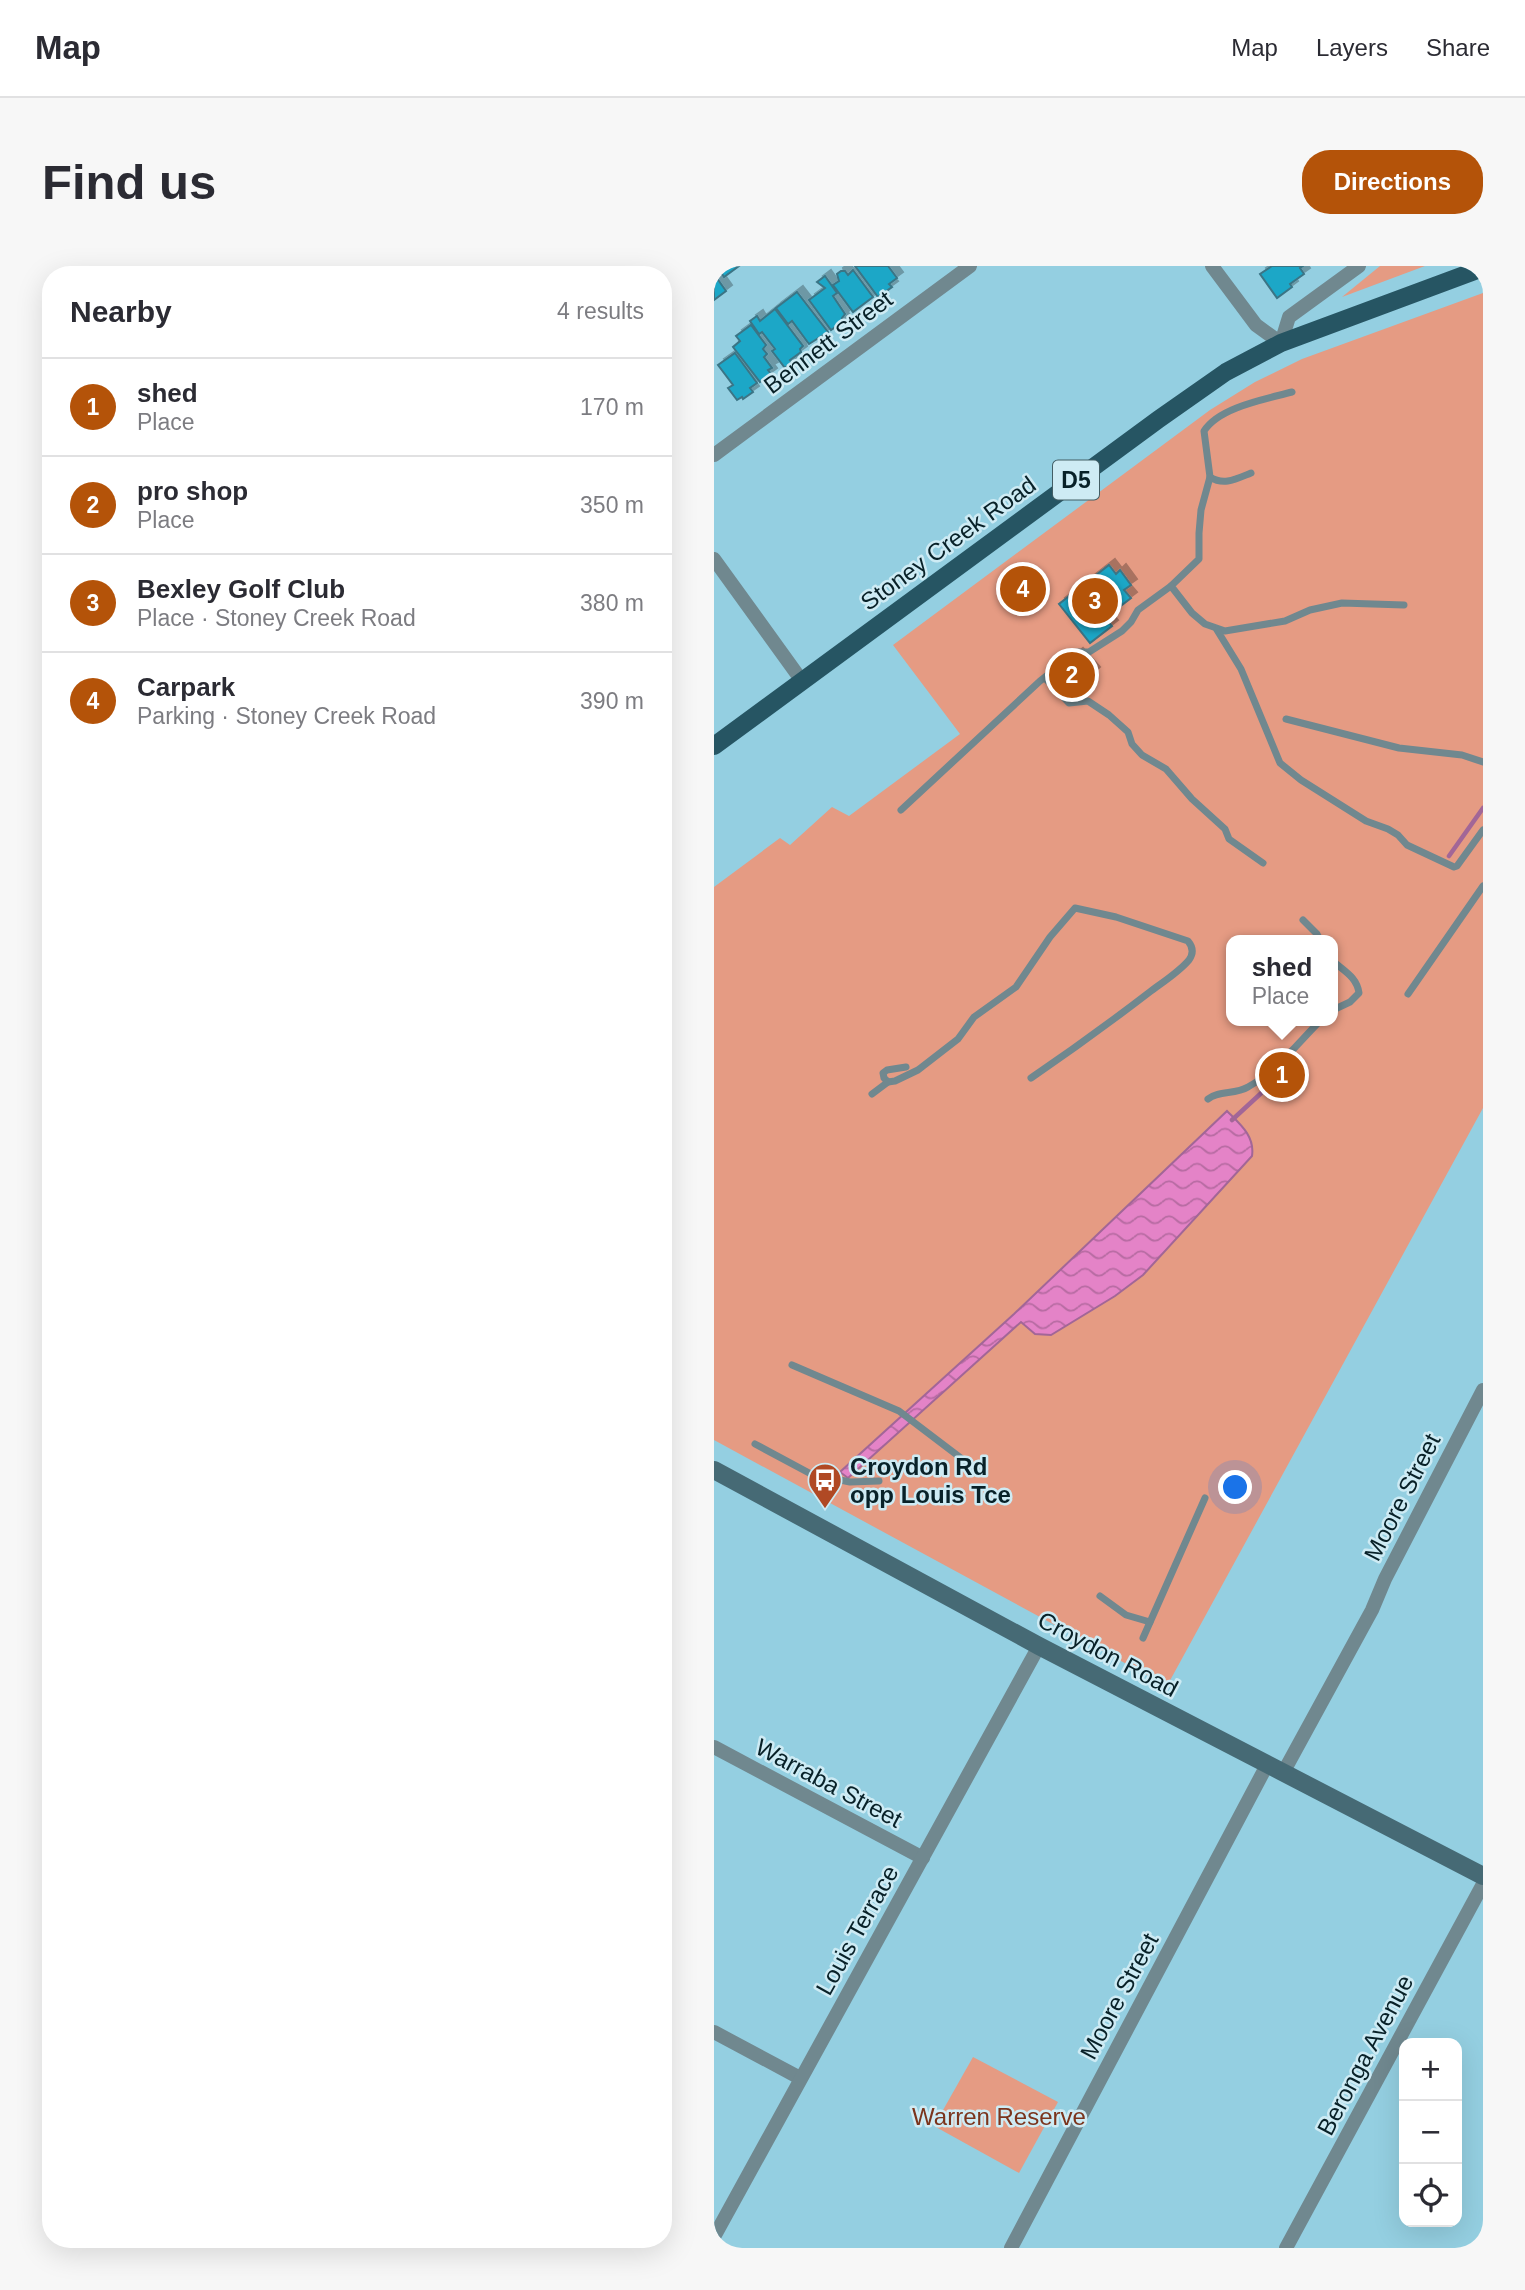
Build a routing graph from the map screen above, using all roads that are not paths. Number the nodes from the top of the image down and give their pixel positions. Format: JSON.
{"nodes":[{"id":1,"x":970,"y":266,"type":"edge"},
{"id":2,"x":1212,"y":266,"type":"edge"},
{"id":3,"x":1359,"y":266,"type":"edge"},
{"id":4,"x":1483,"y":268,"type":"edge"},
{"id":5,"x":1282,"y":343,"type":"junction"},
{"id":6,"x":1292,"y":392,"type":"dead end"},
{"id":7,"x":714,"y":455,"type":"edge"},
{"id":8,"x":1251,"y":473,"type":"dead end"},
{"id":9,"x":1210,"y":477,"type":"junction"},
{"id":10,"x":714,"y":559,"type":"edge"},
{"id":11,"x":1171,"y":586,"type":"junction"},
{"id":12,"x":1404,"y":606,"type":"dead end"},
{"id":13,"x":1217,"y":630,"type":"junction"},
{"id":14,"x":1045,"y":678,"type":"junction"},
{"id":15,"x":802,"y":681,"type":"junction"},
{"id":16,"x":1286,"y":719,"type":"dead end"},
{"id":17,"x":714,"y":746,"type":"edge"},
{"id":18,"x":1483,"y":762,"type":"edge"},
{"id":19,"x":901,"y":810,"type":"dead end"},
{"id":20,"x":1483,"y":830,"type":"edge"},
{"id":21,"x":1263,"y":863,"type":"dead end"},
{"id":22,"x":1483,"y":886,"type":"edge"},
{"id":23,"x":1303,"y":920,"type":"dead end"},
{"id":24,"x":1318,"y":935,"type":"edge"},
{"id":25,"x":1338,"y":965,"type":"edge"},
{"id":26,"x":1408,"y":994,"type":"dead end"},
{"id":27,"x":1338,"y":1008,"type":"edge"},
{"id":28,"x":1315,"y":1026,"type":"edge"},
{"id":29,"x":906,"y":1067,"type":"dead end"},
{"id":30,"x":1031,"y":1078,"type":"dead end"},
{"id":31,"x":888,"y":1082,"type":"junction"},
{"id":32,"x":873,"y":1094,"type":"dead end"},
{"id":33,"x":1208,"y":1099,"type":"dead end"},
{"id":34,"x":792,"y":1365,"type":"dead end"},
{"id":35,"x":1483,"y":1390,"type":"edge"},
{"id":36,"x":755,"y":1444,"type":"dead end"},
{"id":37,"x":714,"y":1470,"type":"edge"},
{"id":38,"x":978,"y":1471,"type":"dead end"},
{"id":39,"x":879,"y":1481,"type":"dead end"},
{"id":40,"x":1205,"y":1498,"type":"dead end"},
{"id":41,"x":1100,"y":1596,"type":"dead end"},
{"id":42,"x":1150,"y":1622,"type":"junction"},
{"id":43,"x":1143,"y":1638,"type":"dead end"},
{"id":44,"x":1039,"y":1646,"type":"junction"},
{"id":45,"x":714,"y":1747,"type":"edge"},
{"id":46,"x":1267,"y":1765,"type":"junction"},
{"id":47,"x":1283,"y":1773,"type":"junction"},
{"id":48,"x":923,"y":1858,"type":"junction"},
{"id":49,"x":1483,"y":1875,"type":"edge"},
{"id":50,"x":1483,"y":1884,"type":"edge"},
{"id":51,"x":714,"y":2032,"type":"edge"},
{"id":52,"x":800,"y":2078,"type":"junction"},
{"id":53,"x":714,"y":2237,"type":"edge"},
{"id":54,"x":1011,"y":2248,"type":"edge"},
{"id":55,"x":1286,"y":2248,"type":"edge"}],
"edges":[{"from":1,"to":7,"type":"street","name":"Bennett Street"},
{"from":2,"to":5,"type":"street"},
{"from":3,"to":5,"type":"street"},
{"from":4,"to":5,"type":"main road","name":"Stoney Creek Road","number":"D5"},
{"from":5,"to":15,"type":"main road","name":"Stoney Creek Road","number":"D5"},
{"from":6,"to":9,"type":"lane"},
{"from":8,"to":9,"type":"lane"},
{"from":9,"to":11,"type":"lane"},
{"from":10,"to":15,"type":"street"},
{"from":11,"to":13,"type":"lane"},
{"from":11,"to":14,"type":"lane"},
{"from":12,"to":13,"type":"lane"},
{"from":13,"to":20,"type":"lane"},
{"from":14,"to":19,"type":"lane"},
{"from":14,"to":21,"type":"lane"},
{"from":15,"to":17,"type":"main road","name":"Stoney Creek Road","number":"D5"},
{"from":16,"to":18,"type":"lane"},
{"from":22,"to":26,"type":"lane"},
{"from":23,"to":24,"type":"lane"},
{"from":25,"to":27,"type":"lane"},
{"from":28,"to":33,"type":"lane"},
{"from":29,"to":31,"type":"lane"},
{"from":30,"to":31,"type":"lane"},
{"from":31,"to":32,"type":"lane"},
{"from":34,"to":38,"type":"lane"},
{"from":35,"to":47,"type":"street","name":"Moore Street"},
{"from":36,"to":39,"type":"lane"},
{"from":37,"to":44,"type":"main road","name":"Croydon Road"},
{"from":40,"to":42,"type":"lane"},
{"from":41,"to":42,"type":"lane"},
{"from":42,"to":43,"type":"lane"},
{"from":44,"to":46,"type":"main road","name":"Croydon Road"},
{"from":44,"to":48,"type":"street","name":"Louis Terrace"},
{"from":45,"to":48,"type":"street","name":"Warraba Street"},
{"from":46,"to":47,"type":"main road","name":"Croydon Road"},
{"from":46,"to":54,"type":"street","name":"Moore Street"},
{"from":47,"to":49,"type":"main road","name":"Croydon Road"},
{"from":48,"to":52,"type":"street","name":"Louis Terrace"},
{"from":50,"to":55,"type":"street","name":"Beronga Avenue"},
{"from":51,"to":52,"type":"street"},
{"from":52,"to":53,"type":"street","name":"Louis Terrace"}]}
